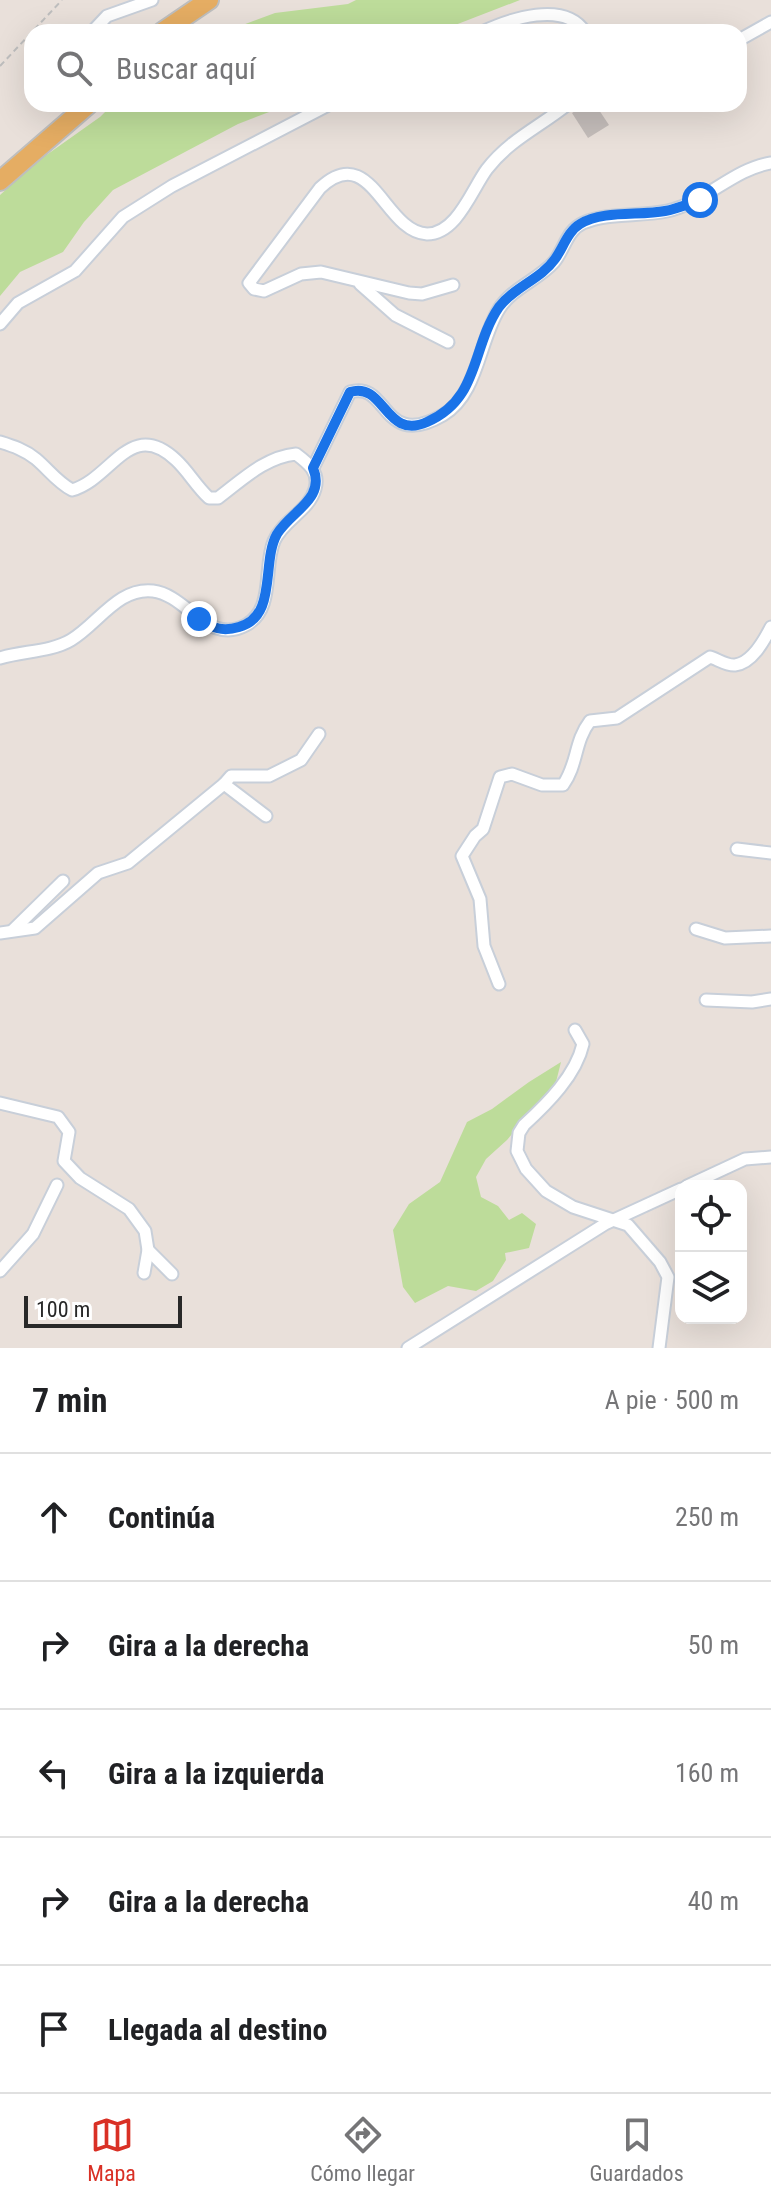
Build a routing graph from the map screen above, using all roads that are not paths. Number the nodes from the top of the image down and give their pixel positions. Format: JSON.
{"nodes":[{"id":1,"x":152,"y":0,"type":"edge"},
{"id":2,"x":209,"y":0,"type":"edge"},
{"id":3,"x":216,"y":0,"type":"edge"},
{"id":4,"x":117,"y":12,"type":"junction"},
{"id":5,"x":771,"y":22,"type":"edge"},
{"id":6,"x":100,"y":24,"type":"edge"},
{"id":7,"x":106,"y":24,"type":"edge"},
{"id":8,"x":174,"y":24,"type":"edge"},
{"id":9,"x":186,"y":24,"type":"edge"},
{"id":10,"x":503,"y":24,"type":"edge"},
{"id":11,"x":576,"y":24,"type":"edge"},
{"id":12,"x":747,"y":36,"type":"edge"},
{"id":13,"x":64,"y":112,"type":"edge"},
{"id":14,"x":72,"y":112,"type":"edge"},
{"id":15,"x":80,"y":112,"type":"edge"},
{"id":16,"x":315,"y":112,"type":"edge"},
{"id":17,"x":557,"y":112,"type":"edge"},
{"id":18,"x":52,"y":137,"type":"junction"},
{"id":19,"x":771,"y":163,"type":"edge"},
{"id":20,"x":0,"y":178,"type":"edge"},
{"id":21,"x":360,"y":283,"type":"junction"},
{"id":22,"x":453,"y":285,"type":"dead end"},
{"id":23,"x":0,"y":324,"type":"edge"},
{"id":24,"x":448,"y":342,"type":"dead end"},
{"id":25,"x":2,"y":445,"type":"edge"},
{"id":26,"x":313,"y":468,"type":"junction"},
{"id":27,"x":771,"y":627,"type":"edge"},
{"id":28,"x":0,"y":658,"type":"edge"},
{"id":29,"x":319,"y":734,"type":"dead end"},
{"id":30,"x":224,"y":784,"type":"junction"},
{"id":31,"x":266,"y":816,"type":"dead end"},
{"id":32,"x":737,"y":849,"type":"dead end"},
{"id":33,"x":771,"y":853,"type":"edge"},
{"id":34,"x":63,"y":881,"type":"dead end"},
{"id":35,"x":0,"y":924,"type":"edge"},
{"id":36,"x":696,"y":929,"type":"dead end"},
{"id":37,"x":13,"y":930,"type":"junction"},
{"id":38,"x":0,"y":933,"type":"edge"},
{"id":39,"x":771,"y":936,"type":"edge"},
{"id":40,"x":499,"y":984,"type":"dead end"},
{"id":41,"x":771,"y":999,"type":"edge"},
{"id":42,"x":706,"y":1000,"type":"dead end"},
{"id":43,"x":575,"y":1030,"type":"dead end"},
{"id":44,"x":0,"y":1103,"type":"edge"},
{"id":45,"x":771,"y":1157,"type":"edge"},
{"id":46,"x":700,"y":1180,"type":"edge"},
{"id":47,"x":57,"y":1185,"type":"dead end"},
{"id":48,"x":675,"y":1192,"type":"edge"},
{"id":49,"x":611,"y":1221,"type":"junction"},
{"id":50,"x":148,"y":1250,"type":"junction"},
{"id":51,"x":0,"y":1271,"type":"edge"},
{"id":52,"x":144,"y":1273,"type":"dead end"},
{"id":53,"x":172,"y":1274,"type":"dead end"},
{"id":54,"x":408,"y":1348,"type":"edge"},
{"id":55,"x":659,"y":1348,"type":"edge"}],
"edges":[{"from":1,"to":4,"type":"street"},
{"from":2,"to":8,"type":"main road"},
{"from":3,"to":9,"type":"main road"},
{"from":4,"to":6,"type":"street"},
{"from":4,"to":7,"type":"street"},
{"from":5,"to":12,"type":"street"},
{"from":10,"to":11,"type":"street"},
{"from":13,"to":20,"type":"main road"},
{"from":14,"to":18,"type":"street"},
{"from":15,"to":18,"type":"main road"},
{"from":16,"to":23,"type":"street"},
{"from":17,"to":21,"type":"street"},
{"from":18,"to":20,"type":"main road"},
{"from":19,"to":26,"type":"street"},
{"from":21,"to":22,"type":"street"},
{"from":21,"to":24,"type":"street"},
{"from":25,"to":26,"type":"street"},
{"from":26,"to":28,"type":"street"},
{"from":27,"to":40,"type":"street"},
{"from":29,"to":30,"type":"street"},
{"from":30,"to":31,"type":"street"},
{"from":30,"to":37,"type":"street"},
{"from":32,"to":33,"type":"street"},
{"from":34,"to":37,"type":"street"},
{"from":35,"to":37,"type":"street"},
{"from":36,"to":39,"type":"street"},
{"from":37,"to":38,"type":"street"},
{"from":41,"to":42,"type":"street"},
{"from":43,"to":49,"type":"street"},
{"from":44,"to":50,"type":"street"},
{"from":45,"to":46,"type":"street"},
{"from":47,"to":51,"type":"street"},
{"from":48,"to":49,"type":"street"},
{"from":49,"to":54,"type":"street"},
{"from":49,"to":55,"type":"street"},
{"from":50,"to":52,"type":"street"},
{"from":50,"to":53,"type":"street"}]}
